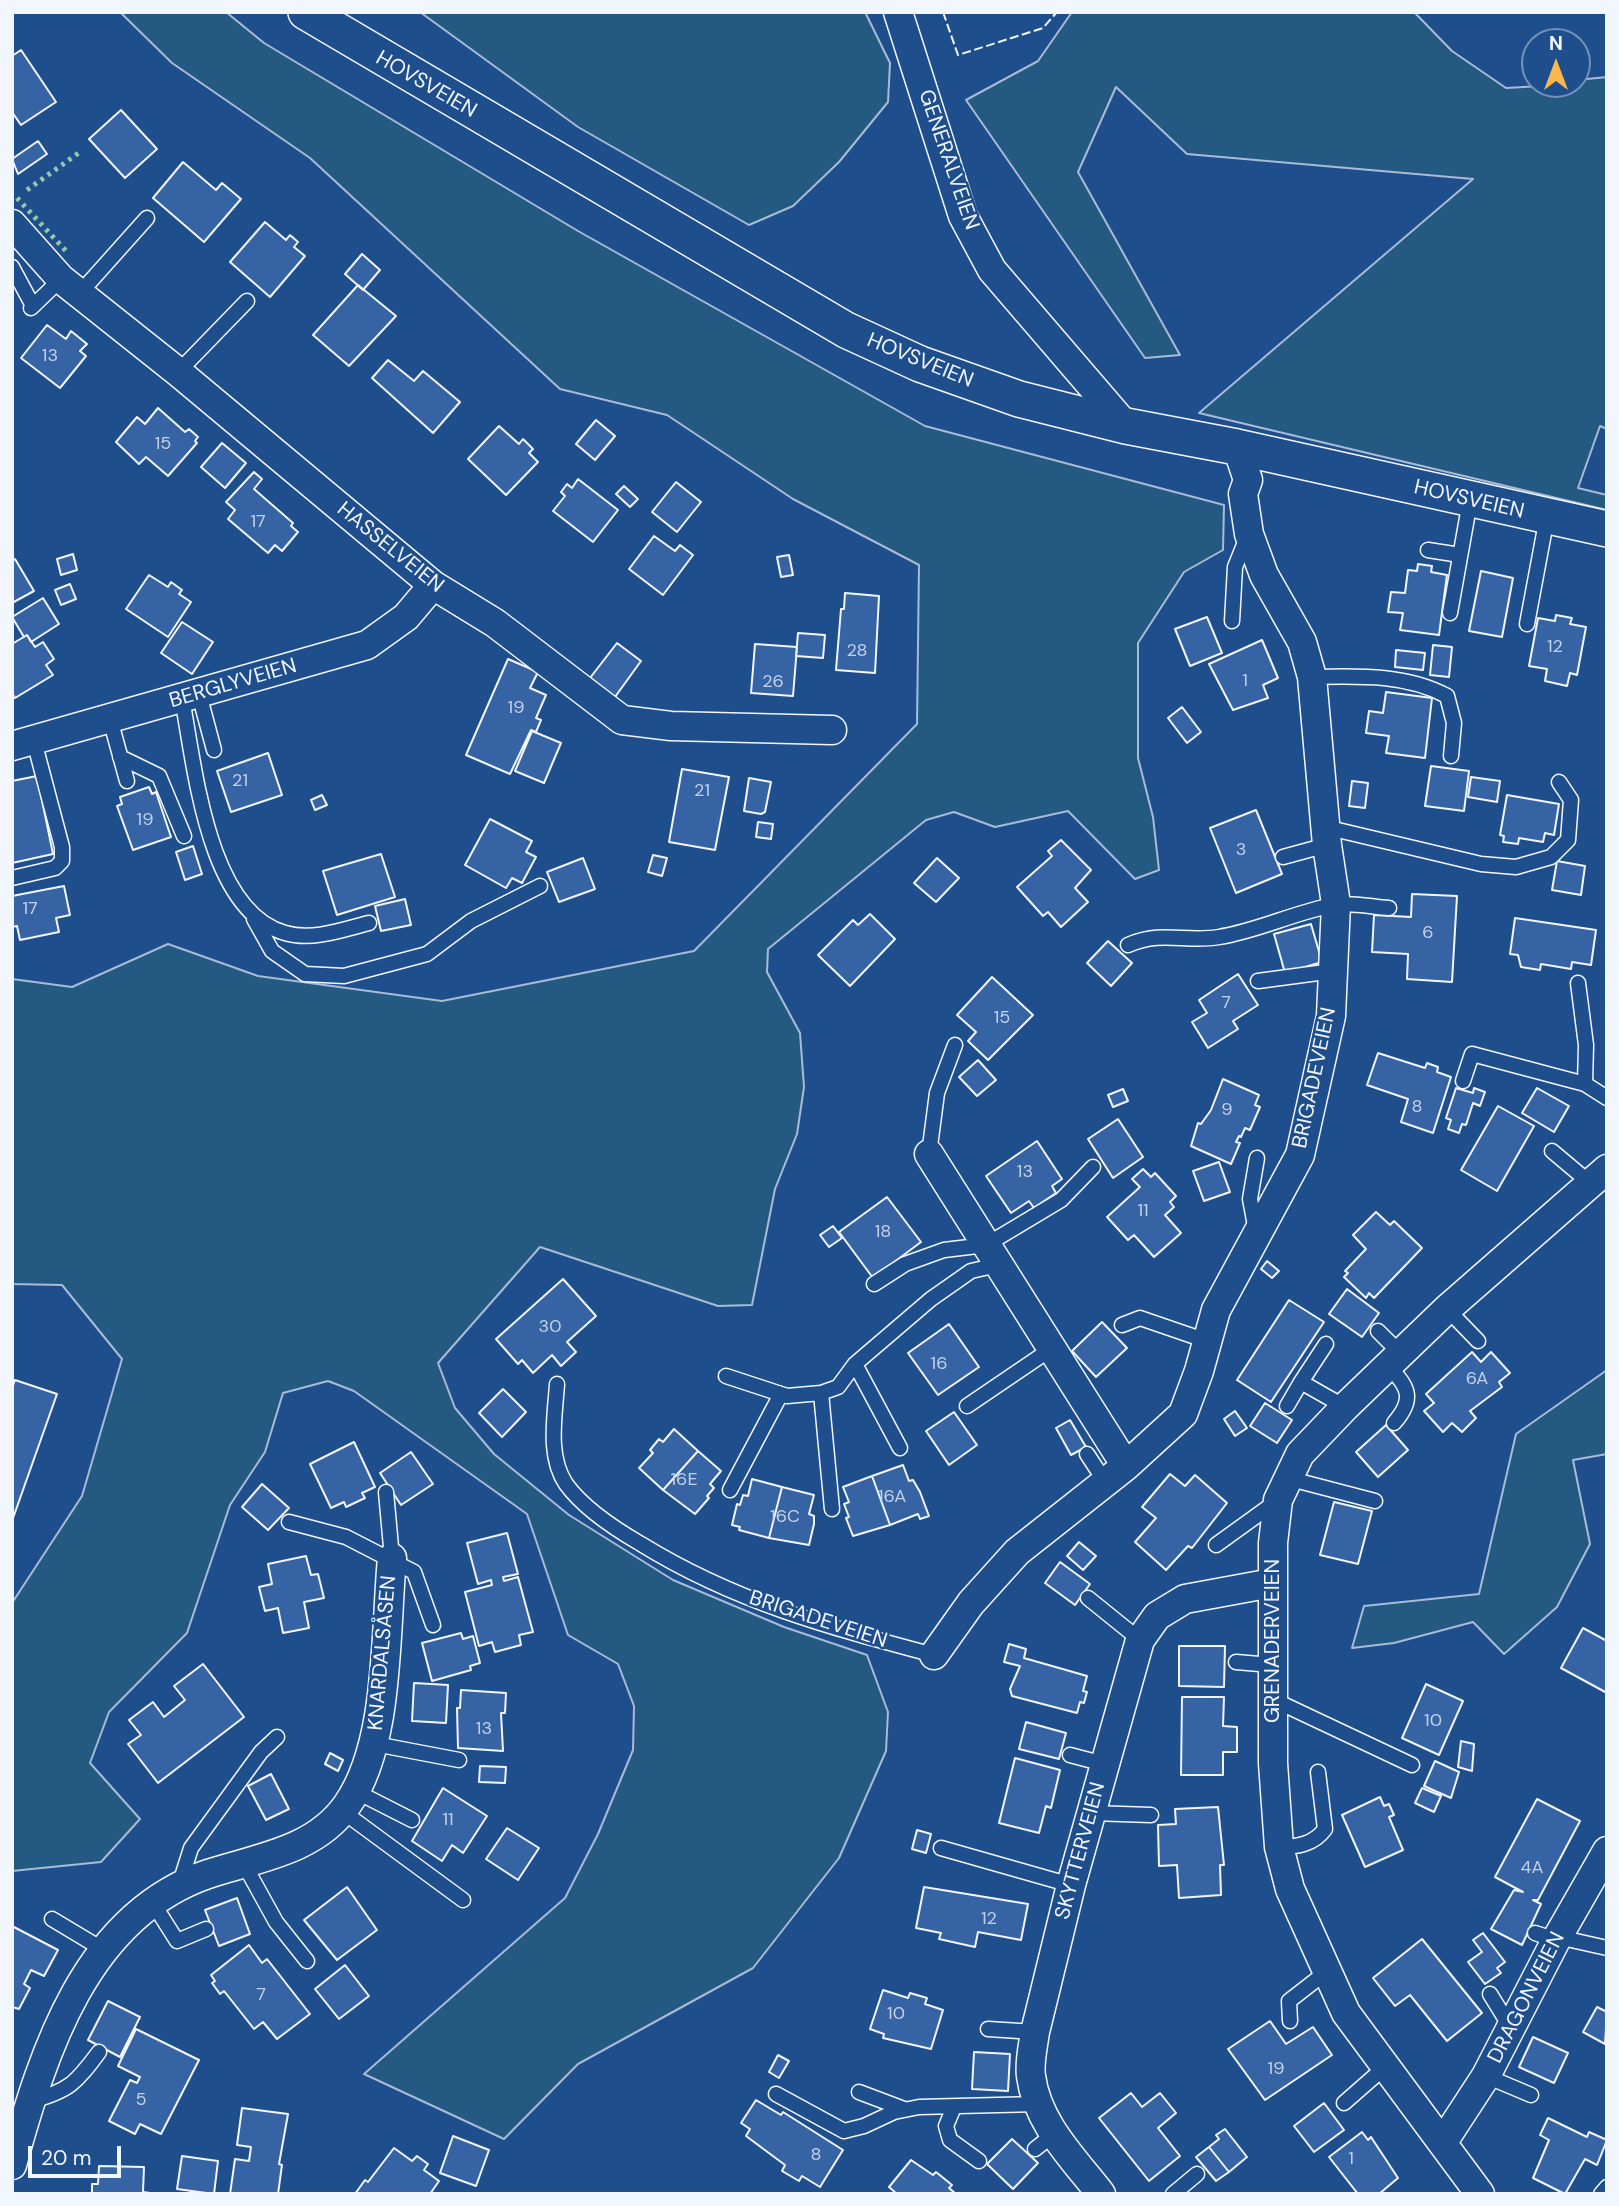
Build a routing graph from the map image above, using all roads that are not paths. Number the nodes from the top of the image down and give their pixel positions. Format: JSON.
{"nodes":[{"id":1,"x":306,"y":12,"type":"edge"},
{"id":2,"x":898,"y":12,"type":"edge"},
{"id":3,"x":147,"y":218,"type":"dead end"},
{"id":4,"x":12,"y":224,"type":"edge"},
{"id":5,"x":12,"y":267,"type":"edge"},
{"id":6,"x":70,"y":286,"type":"junction"},
{"id":7,"x":247,"y":302,"type":"dead end"},
{"id":8,"x":178,"y":372,"type":"junction"},
{"id":9,"x":1126,"y":426,"type":"junction"},
{"id":10,"x":1237,"y":447,"type":"junction"},
{"id":11,"x":1470,"y":500,"type":"junction"},
{"id":12,"x":1547,"y":517,"type":"junction"},
{"id":13,"x":1607,"y":529,"type":"edge"},
{"id":14,"x":1249,"y":534,"type":"junction"},
{"id":15,"x":1428,"y":550,"type":"dead end"},
{"id":16,"x":1460,"y":555,"type":"junction"},
{"id":17,"x":433,"y":585,"type":"junction"},
{"id":18,"x":1450,"y":613,"type":"dead end"},
{"id":19,"x":1232,"y":621,"type":"dead end"},
{"id":20,"x":1527,"y":624,"type":"dead end"},
{"id":21,"x":1312,"y":677,"type":"junction"},
{"id":22,"x":190,"y":696,"type":"junction"},
{"id":23,"x":110,"y":719,"type":"junction"},
{"id":24,"x":832,"y":730,"type":"dead end"},
{"id":25,"x":23,"y":744,"type":"edge"},
{"id":26,"x":214,"y":750,"type":"dead end"},
{"id":27,"x":1451,"y":755,"type":"dead end"},
{"id":28,"x":120,"y":757,"type":"junction"},
{"id":29,"x":127,"y":781,"type":"dead end"},
{"id":30,"x":1559,"y":782,"type":"dead end"},
{"id":31,"x":184,"y":836,"type":"dead end"},
{"id":32,"x":1326,"y":836,"type":"junction"},
{"id":33,"x":1283,"y":858,"type":"dead end"},
{"id":34,"x":12,"y":878,"type":"edge"},
{"id":35,"x":540,"y":886,"type":"dead end"},
{"id":36,"x":1336,"y":905,"type":"junction"},
{"id":37,"x":1389,"y":908,"type":"dead end"},
{"id":38,"x":253,"y":917,"type":"junction"},
{"id":39,"x":369,"y":923,"type":"dead end"},
{"id":40,"x":1128,"y":945,"type":"dead end"},
{"id":41,"x":1334,"y":971,"type":"junction"},
{"id":42,"x":1258,"y":981,"type":"dead end"},
{"id":43,"x":1578,"y":983,"type":"dead end"},
{"id":44,"x":955,"y":1045,"type":"dead end"},
{"id":45,"x":1463,"y":1081,"type":"dead end"},
{"id":46,"x":1585,"y":1084,"type":"junction"},
{"id":47,"x":1607,"y":1098,"type":"edge"},
{"id":48,"x":1552,"y":1151,"type":"dead end"},
{"id":49,"x":929,"y":1154,"type":"joint"},
{"id":50,"x":1257,"y":1158,"type":"dead end"},
{"id":51,"x":1093,"y":1167,"type":"dead end"},
{"id":52,"x":1598,"y":1176,"type":"edge"},
{"id":53,"x":1256,"y":1236,"type":"junction"},
{"id":54,"x":992,"y":1255,"type":"junction"},
{"id":55,"x":874,"y":1284,"type":"dead end"},
{"id":56,"x":1447,"y":1309,"type":"junction"},
{"id":57,"x":1122,"y":1325,"type":"dead end"},
{"id":58,"x":1378,"y":1331,"type":"dead end"},
{"id":59,"x":1207,"y":1341,"type":"junction"},
{"id":60,"x":1478,"y":1341,"type":"dead end"},
{"id":61,"x":1326,"y":1344,"type":"dead end"},
{"id":62,"x":1051,"y":1349,"type":"junction"},
{"id":63,"x":1394,"y":1360,"type":"junction"},
{"id":64,"x":855,"y":1364,"type":"junction"},
{"id":65,"x":726,"y":1376,"type":"dead end"},
{"id":66,"x":1301,"y":1382,"type":"junction"},
{"id":67,"x":557,"y":1384,"type":"dead end"},
{"id":68,"x":821,"y":1393,"type":"junction"},
{"id":69,"x":781,"y":1394,"type":"junction"},
{"id":70,"x":967,"y":1406,"type":"dead end"},
{"id":71,"x":1287,"y":1406,"type":"dead end"},
{"id":72,"x":1345,"y":1407,"type":"junction"},
{"id":73,"x":1394,"y":1423,"type":"dead end"},
{"id":74,"x":900,"y":1448,"type":"dead end"},
{"id":75,"x":1087,"y":1454,"type":"dead end"},
{"id":76,"x":1116,"y":1474,"type":"junction"},
{"id":77,"x":1283,"y":1489,"type":"junction"},
{"id":78,"x":730,"y":1490,"type":"dead end"},
{"id":79,"x":386,"y":1492,"type":"dead end"},
{"id":80,"x":1375,"y":1501,"type":"dead end"},
{"id":81,"x":832,"y":1508,"type":"dead end"},
{"id":82,"x":289,"y":1521,"type":"dead end"},
{"id":83,"x":1216,"y":1545,"type":"dead end"},
{"id":84,"x":392,"y":1558,"type":"junction"},
{"id":85,"x":1272,"y":1583,"type":"junction"},
{"id":86,"x":1088,"y":1598,"type":"dead end"},
{"id":87,"x":433,"y":1625,"type":"dead end"},
{"id":88,"x":1140,"y":1640,"type":"junction"},
{"id":89,"x":934,"y":1655,"type":"joint"},
{"id":90,"x":1236,"y":1662,"type":"dead end"},
{"id":91,"x":1271,"y":1665,"type":"junction"},
{"id":92,"x":1272,"y":1699,"type":"junction"},
{"id":93,"x":277,"y":1737,"type":"dead end"},
{"id":94,"x":375,"y":1744,"type":"junction"},
{"id":95,"x":1070,"y":1755,"type":"dead end"},
{"id":96,"x":459,"y":1760,"type":"dead end"},
{"id":97,"x":1104,"y":1764,"type":"junction"},
{"id":98,"x":1412,"y":1765,"type":"dead end"},
{"id":99,"x":1318,"y":1772,"type":"dead end"},
{"id":100,"x":349,"y":1801,"type":"junction"},
{"id":101,"x":1091,"y":1813,"type":"junction"},
{"id":102,"x":1151,"y":1815,"type":"dead end"},
{"id":103,"x":412,"y":1820,"type":"dead end"},
{"id":104,"x":1279,"y":1847,"type":"junction"},
{"id":105,"x":941,"y":1848,"type":"dead end"},
{"id":106,"x":1607,"y":1851,"type":"edge"},
{"id":107,"x":244,"y":1864,"type":"junction"},
{"id":108,"x":1072,"y":1885,"type":"junction"},
{"id":109,"x":178,"y":1887,"type":"junction"},
{"id":110,"x":463,"y":1900,"type":"dead end"},
{"id":111,"x":153,"y":1903,"type":"junction"},
{"id":112,"x":52,"y":1919,"type":"dead end"},
{"id":113,"x":206,"y":1928,"type":"dead end"},
{"id":114,"x":1549,"y":1937,"type":"junction"},
{"id":115,"x":1607,"y":1948,"type":"edge"},
{"id":116,"x":102,"y":1949,"type":"junction"},
{"id":117,"x":307,"y":1961,"type":"dead end"},
{"id":118,"x":1325,"y":1973,"type":"junction"},
{"id":119,"x":1490,"y":1994,"type":"dead end"},
{"id":120,"x":1290,"y":2021,"type":"dead end"},
{"id":121,"x":1511,"y":2028,"type":"junction"},
{"id":122,"x":988,"y":2029,"type":"dead end"},
{"id":123,"x":1035,"y":2032,"type":"junction"},
{"id":124,"x":99,"y":2052,"type":"dead end"},
{"id":125,"x":1385,"y":2067,"type":"junction"},
{"id":126,"x":1486,"y":2076,"type":"junction"},
{"id":127,"x":859,"y":2092,"type":"dead end"},
{"id":128,"x":776,"y":2094,"type":"dead end"},
{"id":129,"x":1531,"y":2095,"type":"dead end"},
{"id":130,"x":31,"y":2101,"type":"junction"},
{"id":131,"x":1344,"y":2103,"type":"dead end"},
{"id":132,"x":1038,"y":2104,"type":"junction"},
{"id":133,"x":954,"y":2108,"type":"junction"},
{"id":134,"x":905,"y":2110,"type":"junction"},
{"id":135,"x":1443,"y":2142,"type":"junction"},
{"id":136,"x":14,"y":2151,"type":"edge"},
{"id":137,"x":979,"y":2161,"type":"dead end"},
{"id":138,"x":1197,"y":2174,"type":"dead end"},
{"id":139,"x":1607,"y":2187,"type":"edge"},
{"id":140,"x":1101,"y":2194,"type":"edge"},
{"id":141,"x":1173,"y":2194,"type":"edge"},
{"id":142,"x":1480,"y":2194,"type":"edge"},
{"id":143,"x":1601,"y":2194,"type":"edge"}],
"edges":[{"from":1,"to":9,"type":"street","name":"HOVSVEIEN"},
{"from":2,"to":9,"type":"street","name":"GENERALVEIEN"},
{"from":3,"to":6,"type":"lane"},
{"from":4,"to":6,"type":"street","name":"HASSELVEIEN"},
{"from":5,"to":6,"type":"lane"},
{"from":6,"to":8,"type":"street","name":"HASSELVEIEN"},
{"from":7,"to":8,"type":"lane"},
{"from":8,"to":17,"type":"street","name":"HASSELVEIEN"},
{"from":9,"to":10,"type":"street","name":"HOVSVEIEN"},
{"from":10,"to":11,"type":"street","name":"HOVSVEIEN"},
{"from":10,"to":14,"type":"street","name":"BRIGADEVEIEN"},
{"from":11,"to":12,"type":"street","name":"HOVSVEIEN"},
{"from":11,"to":16,"type":"lane"},
{"from":12,"to":13,"type":"street","name":"HOVSVEIEN"},
{"from":12,"to":20,"type":"lane"},
{"from":14,"to":19,"type":"lane"},
{"from":14,"to":21,"type":"street","name":"BRIGADEVEIEN"},
{"from":15,"to":16,"type":"lane"},
{"from":16,"to":18,"type":"lane"},
{"from":17,"to":22,"type":"street","name":"BERGLYVEIEN"},
{"from":17,"to":24,"type":"street","name":"HASSELVEIEN"},
{"from":21,"to":27,"type":"lane"},
{"from":21,"to":32,"type":"street","name":"BRIGADEVEIEN"},
{"from":22,"to":23,"type":"street","name":"BERGLYVEIEN"},
{"from":22,"to":26,"type":"lane"},
{"from":22,"to":38,"type":"lane"},
{"from":23,"to":25,"type":"street","name":"BERGLYVEIEN"},
{"from":23,"to":28,"type":"lane"},
{"from":25,"to":34,"type":"lane"},
{"from":28,"to":29,"type":"lane"},
{"from":28,"to":31,"type":"lane"},
{"from":30,"to":32,"type":"lane"},
{"from":32,"to":33,"type":"lane"},
{"from":32,"to":36,"type":"street","name":"BRIGADEVEIEN"},
{"from":35,"to":38,"type":"lane"},
{"from":36,"to":37,"type":"lane"},
{"from":36,"to":40,"type":"lane"},
{"from":36,"to":41,"type":"street","name":"BRIGADEVEIEN"},
{"from":38,"to":39,"type":"lane"},
{"from":41,"to":42,"type":"lane"},
{"from":41,"to":53,"type":"street","name":"BRIGADEVEIEN"},
{"from":43,"to":46,"type":"lane"},
{"from":44,"to":49,"type":"lane"},
{"from":45,"to":46,"type":"lane"},
{"from":46,"to":47,"type":"lane"},
{"from":48,"to":52,"type":"lane"},
{"from":49,"to":54,"type":"street"},
{"from":50,"to":53,"type":"lane"},
{"from":51,"to":54,"type":"lane"},
{"from":52,"to":56,"type":"street","name":"GRENADERVEIEN"},
{"from":53,"to":59,"type":"street","name":"BRIGADEVEIEN"},
{"from":54,"to":55,"type":"lane"},
{"from":54,"to":62,"type":"street"},
{"from":54,"to":64,"type":"lane"},
{"from":56,"to":60,"type":"lane"},
{"from":56,"to":63,"type":"street","name":"GRENADERVEIEN"},
{"from":57,"to":59,"type":"lane"},
{"from":58,"to":63,"type":"lane"},
{"from":59,"to":76,"type":"street","name":"BRIGADEVEIEN"},
{"from":61,"to":66,"type":"lane"},
{"from":62,"to":70,"type":"lane"},
{"from":62,"to":76,"type":"street"},
{"from":63,"to":72,"type":"street","name":"GRENADERVEIEN"},
{"from":63,"to":73,"type":"lane"},
{"from":64,"to":68,"type":"lane"},
{"from":64,"to":74,"type":"lane"},
{"from":65,"to":69,"type":"lane"},
{"from":66,"to":71,"type":"lane"},
{"from":66,"to":72,"type":"lane"},
{"from":67,"to":89,"type":"lane","name":"BRIGADEVEIEN"},
{"from":68,"to":69,"type":"lane"},
{"from":68,"to":81,"type":"lane"},
{"from":69,"to":78,"type":"lane"},
{"from":72,"to":77,"type":"street","name":"GRENADERVEIEN"},
{"from":75,"to":76,"type":"lane"},
{"from":76,"to":89,"type":"street","name":"BRIGADEVEIEN"},
{"from":77,"to":80,"type":"lane"},
{"from":77,"to":83,"type":"lane"},
{"from":77,"to":85,"type":"street","name":"GRENADERVEIEN"},
{"from":79,"to":84,"type":"lane"},
{"from":82,"to":84,"type":"lane"},
{"from":84,"to":87,"type":"lane"},
{"from":84,"to":94,"type":"street","name":"KNARDALSÅSEN"},
{"from":85,"to":88,"type":"street","name":"SKYTTERVEIEN"},
{"from":85,"to":91,"type":"street","name":"GRENADERVEIEN"},
{"from":86,"to":88,"type":"lane"},
{"from":88,"to":97,"type":"street","name":"SKYTTERVEIEN"},
{"from":90,"to":91,"type":"lane"},
{"from":91,"to":92,"type":"street","name":"GRENADERVEIEN"},
{"from":92,"to":98,"type":"lane"},
{"from":92,"to":104,"type":"street","name":"GRENADERVEIEN"},
{"from":93,"to":109,"type":"lane"},
{"from":94,"to":96,"type":"lane"},
{"from":94,"to":100,"type":"street","name":"KNARDALSÅSEN"},
{"from":95,"to":97,"type":"lane"},
{"from":97,"to":101,"type":"street","name":"SKYTTERVEIEN"},
{"from":99,"to":104,"type":"lane"},
{"from":100,"to":103,"type":"lane"},
{"from":100,"to":107,"type":"street","name":"KNARDALSÅSEN"},
{"from":100,"to":110,"type":"lane"},
{"from":101,"to":102,"type":"lane"},
{"from":101,"to":108,"type":"street","name":"SKYTTERVEIEN"},
{"from":104,"to":118,"type":"street","name":"GRENADERVEIEN"},
{"from":105,"to":108,"type":"lane"},
{"from":106,"to":114,"type":"street","name":"DRAGONVEIEN"},
{"from":107,"to":109,"type":"street","name":"KNARDALSÅSEN"},
{"from":107,"to":117,"type":"lane"},
{"from":108,"to":123,"type":"street","name":"SKYTTERVEIEN"},
{"from":109,"to":111,"type":"street","name":"KNARDALSÅSEN"},
{"from":111,"to":113,"type":"lane"},
{"from":111,"to":116,"type":"street","name":"KNARDALSÅSEN"},
{"from":112,"to":116,"type":"lane"},
{"from":114,"to":115,"type":"lane"},
{"from":114,"to":121,"type":"street","name":"DRAGONVEIEN"},
{"from":116,"to":130,"type":"street","name":"KNARDALSÅSEN"},
{"from":118,"to":120,"type":"lane"},
{"from":118,"to":125,"type":"street","name":"GRENADERVEIEN"},
{"from":119,"to":121,"type":"lane"},
{"from":121,"to":126,"type":"street","name":"DRAGONVEIEN"},
{"from":122,"to":123,"type":"lane"},
{"from":123,"to":132,"type":"street","name":"SKYTTERVEIEN"},
{"from":124,"to":130,"type":"lane"},
{"from":125,"to":131,"type":"lane"},
{"from":125,"to":135,"type":"street","name":"GRENADERVEIEN"},
{"from":126,"to":129,"type":"lane"},
{"from":126,"to":135,"type":"street","name":"DRAGONVEIEN"},
{"from":127,"to":134,"type":"lane"},
{"from":128,"to":134,"type":"lane"},
{"from":130,"to":136,"type":"street","name":"KNARDALSÅSEN"},
{"from":132,"to":133,"type":"lane"},
{"from":132,"to":140,"type":"street","name":"SKYTTERVEIEN"},
{"from":133,"to":134,"type":"lane"},
{"from":133,"to":137,"type":"lane"},
{"from":135,"to":142,"type":"street","name":"GRENADERVEIEN"},
{"from":138,"to":141,"type":"lane"},
{"from":139,"to":143,"type":"lane"}]}
